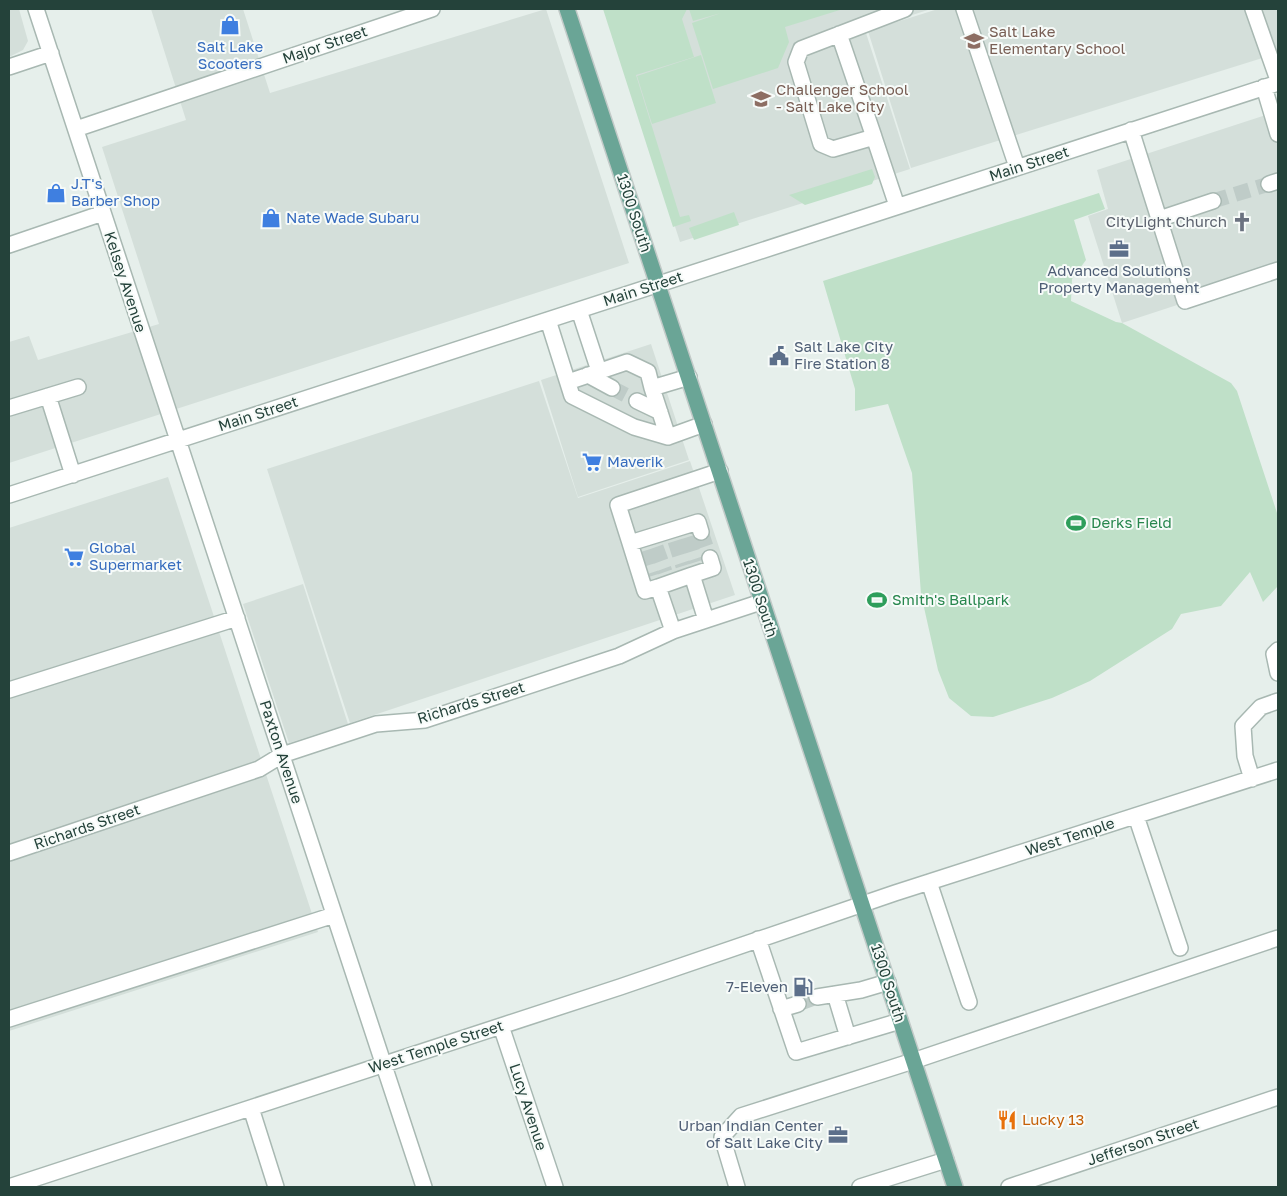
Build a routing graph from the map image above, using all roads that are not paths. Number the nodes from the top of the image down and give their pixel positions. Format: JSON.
{"nodes":[{"id":1,"x":36,"y":9,"type":"edge"},
{"id":2,"x":432,"y":9,"type":"edge"},
{"id":3,"x":567,"y":9,"type":"edge"},
{"id":4,"x":905,"y":9,"type":"edge"},
{"id":5,"x":964,"y":9,"type":"edge"},
{"id":6,"x":1253,"y":9,"type":"edge"},
{"id":7,"x":839,"y":34,"type":"junction"},
{"id":8,"x":51,"y":53,"type":"junction"},
{"id":9,"x":9,"y":68,"type":"edge"},
{"id":10,"x":1278,"y":82,"type":"edge"},
{"id":11,"x":1264,"y":88,"type":"junction"},
{"id":12,"x":76,"y":129,"type":"junction"},
{"id":13,"x":1131,"y":130,"type":"junction"},
{"id":14,"x":1278,"y":134,"type":"edge"},
{"id":15,"x":874,"y":137,"type":"junction"},
{"id":16,"x":1017,"y":167,"type":"junction"},
{"id":17,"x":1213,"y":201,"type":"tunnel mouth"},
{"id":18,"x":897,"y":206,"type":"junction"},
{"id":19,"x":103,"y":213,"type":"junction"},
{"id":20,"x":1159,"y":218,"type":"junction"},
{"id":21,"x":9,"y":245,"type":"edge"},
{"id":22,"x":1278,"y":270,"type":"edge"},
{"id":23,"x":658,"y":284,"type":"junction"},
{"id":24,"x":579,"y":310,"type":"junction"},
{"id":25,"x":548,"y":320,"type":"junction"},
{"id":26,"x":593,"y":373,"type":"junction"},
{"id":27,"x":689,"y":377,"type":"junction"},
{"id":28,"x":568,"y":382,"type":"junction"},
{"id":29,"x":78,"y":387,"type":"dead end"},
{"id":30,"x":612,"y":388,"type":"tunnel mouth"},
{"id":31,"x":652,"y":388,"type":"junction"},
{"id":32,"x":48,"y":396,"type":"junction"},
{"id":33,"x":637,"y":401,"type":"tunnel mouth"},
{"id":34,"x":9,"y":408,"type":"edge"},
{"id":35,"x":660,"y":412,"type":"junction"},
{"id":36,"x":704,"y":424,"type":"junction"},
{"id":37,"x":668,"y":437,"type":"junction"},
{"id":38,"x":177,"y":441,"type":"junction"},
{"id":39,"x":720,"y":471,"type":"junction"},
{"id":40,"x":73,"y":474,"type":"junction"},
{"id":41,"x":9,"y":496,"type":"edge"},
{"id":42,"x":684,"y":533,"type":"dead end"},
{"id":43,"x":645,"y":544,"type":"junction"},
{"id":44,"x":660,"y":581,"type":"junction"},
{"id":45,"x":761,"y":602,"type":"junction"},
{"id":46,"x":237,"y":618,"type":"junction"},
{"id":47,"x":706,"y":620,"type":"junction"},
{"id":48,"x":673,"y":631,"type":"junction"},
{"id":49,"x":1278,"y":650,"type":"edge"},
{"id":50,"x":1278,"y":673,"type":"edge"},
{"id":51,"x":9,"y":690,"type":"edge"},
{"id":52,"x":1278,"y":701,"type":"edge"},
{"id":53,"x":282,"y":755,"type":"junction"},
{"id":54,"x":1278,"y":770,"type":"edge"},
{"id":55,"x":1252,"y":779,"type":"junction"},
{"id":56,"x":1136,"y":816,"type":"junction"},
{"id":57,"x":9,"y":854,"type":"edge"},
{"id":58,"x":929,"y":882,"type":"junction"},
{"id":59,"x":862,"y":904,"type":"junction"},
{"id":60,"x":334,"y":915,"type":"junction"},
{"id":61,"x":1278,"y":938,"type":"edge"},
{"id":62,"x":758,"y":940,"type":"junction"},
{"id":63,"x":1180,"y":948,"type":"dead end"},
{"id":64,"x":888,"y":982,"type":"junction"},
{"id":65,"x":835,"y":994,"type":"junction"},
{"id":66,"x":817,"y":997,"type":"tunnel mouth"},
{"id":67,"x":969,"y":1002,"type":"dead end"},
{"id":68,"x":798,"y":1004,"type":"tunnel mouth"},
{"id":69,"x":781,"y":1008,"type":"junction"},
{"id":70,"x":9,"y":1019,"type":"edge"},
{"id":71,"x":900,"y":1021,"type":"junction"},
{"id":72,"x":501,"y":1026,"type":"junction"},
{"id":73,"x":848,"y":1037,"type":"junction"},
{"id":74,"x":913,"y":1061,"type":"junction"},
{"id":75,"x":383,"y":1065,"type":"junction"},
{"id":76,"x":1278,"y":1097,"type":"edge"},
{"id":77,"x":251,"y":1108,"type":"junction"},
{"id":78,"x":946,"y":1160,"type":"junction"},
{"id":79,"x":9,"y":1187,"type":"edge"},
{"id":80,"x":276,"y":1187,"type":"edge"},
{"id":81,"x":424,"y":1187,"type":"edge"},
{"id":82,"x":554,"y":1187,"type":"edge"},
{"id":83,"x":737,"y":1187,"type":"edge"},
{"id":84,"x":860,"y":1187,"type":"edge"},
{"id":85,"x":955,"y":1187,"type":"edge"},
{"id":86,"x":1008,"y":1187,"type":"edge"}],
"edges":[{"from":1,"to":8,"type":"street","name":"Kelsey Avenue"},
{"from":2,"to":12,"type":"street","name":"Major Street"},
{"from":3,"to":23,"type":"main road","name":"1300 South"},
{"from":4,"to":7,"type":"street"},
{"from":5,"to":16,"type":"street"},
{"from":6,"to":10,"type":"street"},
{"from":7,"to":15,"type":"street"},
{"from":7,"to":15,"type":"street"},
{"from":8,"to":9,"type":"street"},
{"from":8,"to":12,"type":"street","name":"Kelsey Avenue"},
{"from":10,"to":11,"type":"street","name":"Main Street"},
{"from":11,"to":13,"type":"street","name":"Main Street"},
{"from":11,"to":14,"type":"street"},
{"from":12,"to":19,"type":"street","name":"Kelsey Avenue"},
{"from":13,"to":16,"type":"street","name":"Main Street"},
{"from":13,"to":20,"type":"street"},
{"from":15,"to":18,"type":"street"},
{"from":16,"to":18,"type":"street","name":"Main Street"},
{"from":17,"to":20,"type":"street"},
{"from":18,"to":23,"type":"street","name":"Main Street"},
{"from":19,"to":21,"type":"street"},
{"from":19,"to":38,"type":"street","name":"Kelsey Avenue"},
{"from":20,"to":22,"type":"street"},
{"from":23,"to":24,"type":"street","name":"Main Street"},
{"from":23,"to":27,"type":"main road","name":"1300 South"},
{"from":24,"to":25,"type":"street","name":"Main Street"},
{"from":24,"to":26,"type":"street"},
{"from":25,"to":28,"type":"street"},
{"from":25,"to":38,"type":"street","name":"Main Street"},
{"from":26,"to":28,"type":"street"},
{"from":26,"to":30,"type":"street"},
{"from":26,"to":31,"type":"street"},
{"from":27,"to":31,"type":"street"},
{"from":27,"to":36,"type":"main road","name":"1300 South"},
{"from":28,"to":37,"type":"street"},
{"from":29,"to":32,"type":"street"},
{"from":31,"to":35,"type":"street"},
{"from":32,"to":34,"type":"street"},
{"from":32,"to":40,"type":"street"},
{"from":33,"to":35,"type":"street"},
{"from":35,"to":37,"type":"street"},
{"from":36,"to":37,"type":"street"},
{"from":36,"to":39,"type":"main road","name":"1300 South"},
{"from":38,"to":40,"type":"street","name":"Main Street"},
{"from":38,"to":46,"type":"street","name":"Paxton Avenue"},
{"from":39,"to":43,"type":"street"},
{"from":39,"to":45,"type":"main road","name":"1300 South"},
{"from":40,"to":41,"type":"street","name":"Main Street"},
{"from":42,"to":43,"type":"street"},
{"from":43,"to":44,"type":"street"},
{"from":44,"to":47,"type":"street"},
{"from":44,"to":48,"type":"street"},
{"from":45,"to":47,"type":"street","name":"Richards Street"},
{"from":45,"to":59,"type":"main road","name":"1300 South"},
{"from":46,"to":51,"type":"street"},
{"from":46,"to":53,"type":"street","name":"Paxton Avenue"},
{"from":47,"to":48,"type":"street","name":"Richards Street"},
{"from":48,"to":53,"type":"street","name":"Richards Street"},
{"from":49,"to":50,"type":"street"},
{"from":52,"to":55,"type":"street"},
{"from":53,"to":57,"type":"street","name":"Richards Street"},
{"from":53,"to":60,"type":"street","name":"Paxton Avenue"},
{"from":54,"to":55,"type":"street","name":"West Temple"},
{"from":55,"to":56,"type":"street","name":"West Temple"},
{"from":56,"to":58,"type":"street","name":"West Temple"},
{"from":56,"to":63,"type":"street"},
{"from":58,"to":59,"type":"street","name":"West Temple"},
{"from":58,"to":67,"type":"street"},
{"from":59,"to":62,"type":"street","name":"West Temple Street"},
{"from":59,"to":64,"type":"main road","name":"1300 South"},
{"from":60,"to":70,"type":"street"},
{"from":60,"to":75,"type":"street","name":"Paxton Avenue"},
{"from":61,"to":74,"type":"street"},
{"from":62,"to":69,"type":"street"},
{"from":62,"to":72,"type":"street","name":"West Temple Street"},
{"from":64,"to":65,"type":"street"},
{"from":64,"to":71,"type":"main road","name":"1300 South"},
{"from":65,"to":66,"type":"street"},
{"from":65,"to":73,"type":"street"},
{"from":68,"to":69,"type":"street"},
{"from":69,"to":73,"type":"street"},
{"from":71,"to":73,"type":"street"},
{"from":71,"to":74,"type":"main road","name":"1300 South"},
{"from":72,"to":75,"type":"street","name":"West Temple Street"},
{"from":72,"to":82,"type":"street","name":"Lucy Avenue"},
{"from":74,"to":78,"type":"main road","name":"1300 South"},
{"from":74,"to":83,"type":"street"},
{"from":75,"to":77,"type":"street","name":"West Temple Street"},
{"from":75,"to":81,"type":"street","name":"Paxton Avenue"},
{"from":76,"to":86,"type":"street","name":"Jefferson Street"},
{"from":77,"to":79,"type":"street","name":"West Temple Street"},
{"from":77,"to":80,"type":"street"},
{"from":78,"to":84,"type":"street"},
{"from":78,"to":85,"type":"main road","name":"1300 South"}]}
